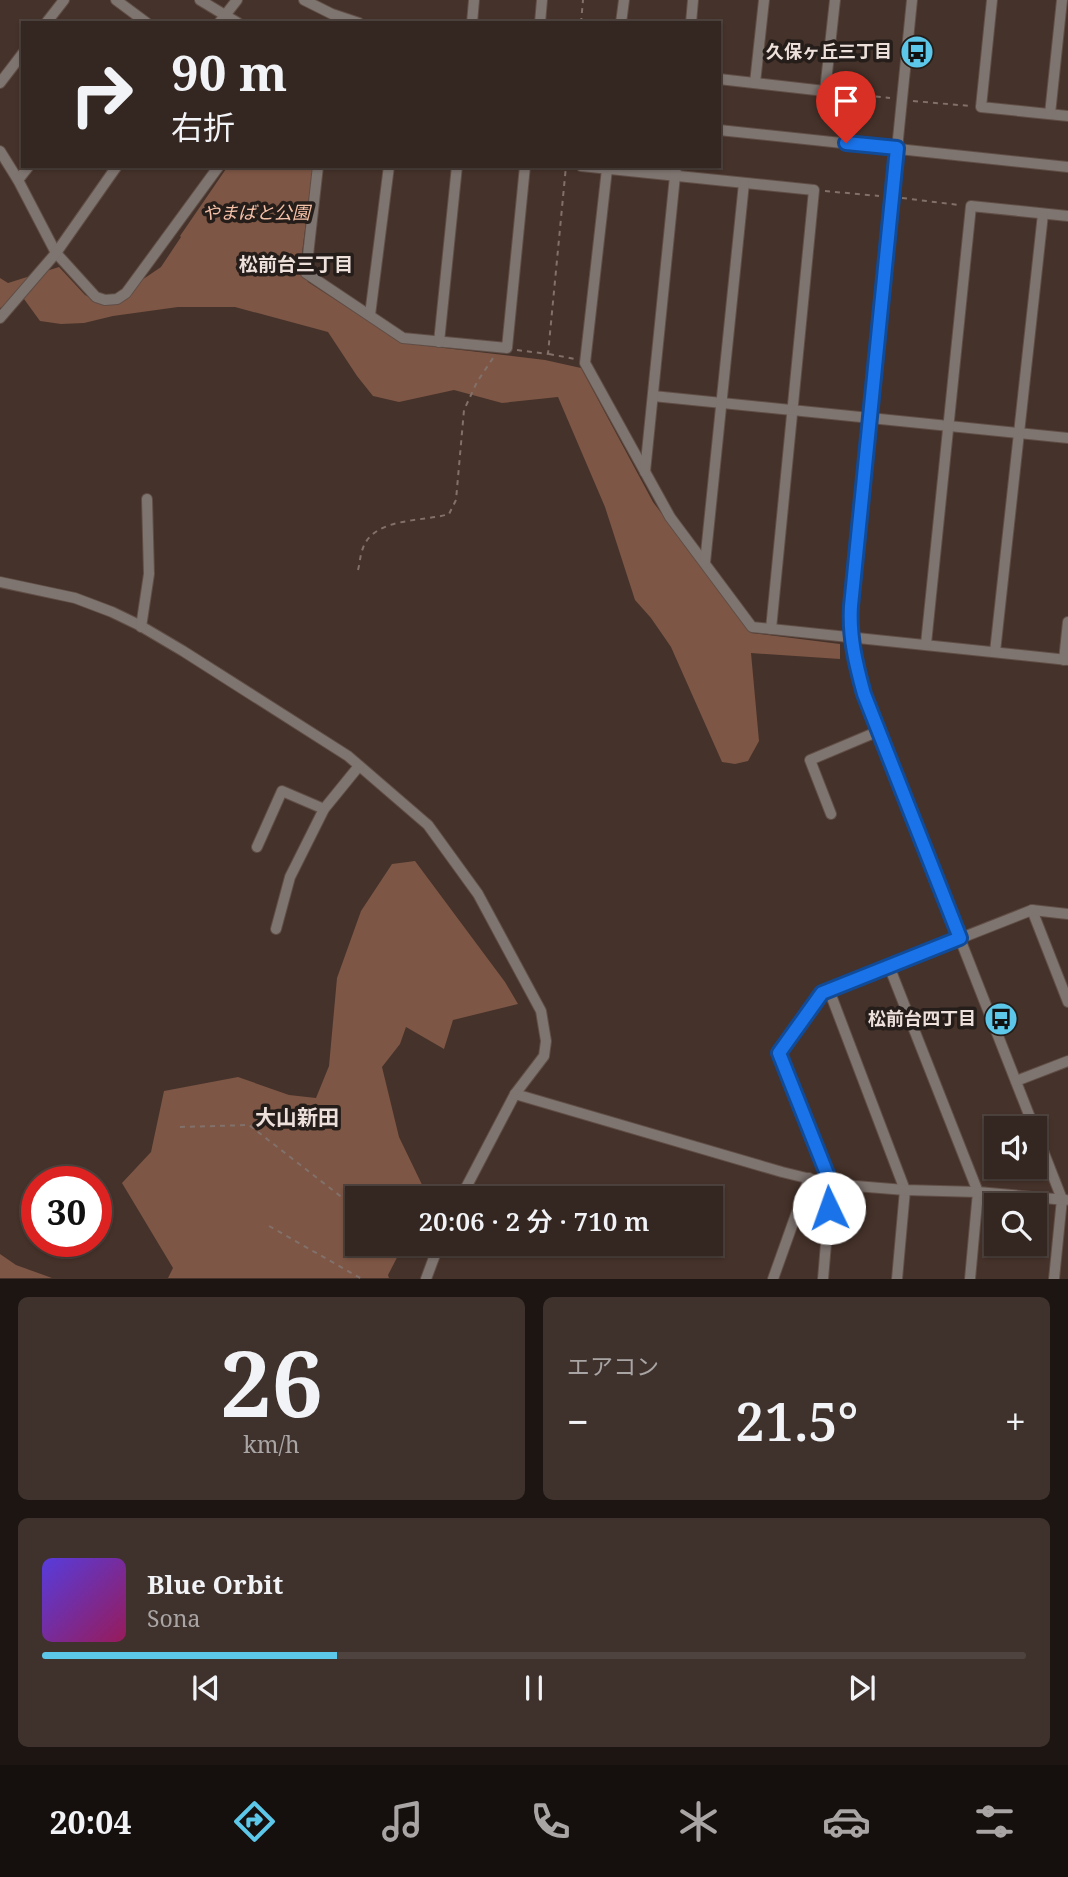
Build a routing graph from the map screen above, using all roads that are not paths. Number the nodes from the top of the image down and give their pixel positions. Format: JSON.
{"nodes":[{"id":1,"x":64,"y":0,"type":"edge"},
{"id":2,"x":116,"y":0,"type":"edge"},
{"id":3,"x":200,"y":0,"type":"edge"},
{"id":4,"x":237,"y":0,"type":"edge"},
{"id":5,"x":304,"y":0,"type":"edge"},
{"id":6,"x":474,"y":0,"type":"edge"},
{"id":7,"x":542,"y":0,"type":"edge"},
{"id":8,"x":624,"y":0,"type":"edge"},
{"id":9,"x":693,"y":0,"type":"edge"},
{"id":10,"x":764,"y":0,"type":"edge"},
{"id":11,"x":835,"y":0,"type":"edge"},
{"id":12,"x":912,"y":0,"type":"edge"},
{"id":13,"x":992,"y":0,"type":"edge"},
{"id":14,"x":1062,"y":0,"type":"edge"},
{"id":15,"x":222,"y":19,"type":"edge"},
{"id":16,"x":48,"y":21,"type":"edge"},
{"id":17,"x":143,"y":21,"type":"edge"},
{"id":18,"x":353,"y":21,"type":"edge"},
{"id":19,"x":472,"y":21,"type":"edge"},
{"id":20,"x":540,"y":21,"type":"edge"},
{"id":21,"x":621,"y":21,"type":"edge"},
{"id":22,"x":691,"y":21,"type":"edge"},
{"id":23,"x":21,"y":56,"type":"edge"},
{"id":24,"x":721,"y":79,"type":"edge"},
{"id":25,"x":0,"y":83,"type":"edge"},
{"id":26,"x":755,"y":83,"type":"junction"},
{"id":27,"x":1050,"y":114,"type":"junction"},
{"id":28,"x":1068,"y":116,"type":"edge"},
{"id":29,"x":721,"y":130,"type":"edge"},
{"id":30,"x":897,"y":148,"type":"junction"},
{"id":31,"x":0,"y":151,"type":"edge"},
{"id":32,"x":1068,"y":167,"type":"edge"},
{"id":33,"x":27,"y":168,"type":"edge"},
{"id":34,"x":116,"y":168,"type":"edge"},
{"id":35,"x":218,"y":168,"type":"edge"},
{"id":36,"x":318,"y":168,"type":"edge"},
{"id":37,"x":389,"y":168,"type":"edge"},
{"id":38,"x":457,"y":168,"type":"edge"},
{"id":39,"x":525,"y":168,"type":"edge"},
{"id":40,"x":598,"y":168,"type":"edge"},
{"id":41,"x":607,"y":169,"type":"junction"},
{"id":42,"x":676,"y":171,"type":"edge"},
{"id":43,"x":18,"y":180,"type":"junction"},
{"id":44,"x":744,"y":183,"type":"junction"},
{"id":45,"x":1043,"y":214,"type":"junction"},
{"id":46,"x":1068,"y":216,"type":"edge"},
{"id":47,"x":56,"y":254,"type":"junction"},
{"id":48,"x":370,"y":315,"type":"junction"},
{"id":49,"x":0,"y":318,"type":"edge"},
{"id":50,"x":439,"y":342,"type":"junction"},
{"id":51,"x":653,"y":396,"type":"junction"},
{"id":52,"x":722,"y":403,"type":"junction"},
{"id":53,"x":792,"y":410,"type":"junction"},
{"id":54,"x":871,"y":418,"type":"junction"},
{"id":55,"x":948,"y":426,"type":"junction"},
{"id":56,"x":1018,"y":433,"type":"junction"},
{"id":57,"x":1068,"y":438,"type":"edge"},
{"id":58,"x":645,"y":472,"type":"junction"},
{"id":59,"x":147,"y":499,"type":"dead end"},
{"id":60,"x":705,"y":564,"type":"junction"},
{"id":61,"x":0,"y":582,"type":"edge"},
{"id":62,"x":1068,"y":622,"type":"edge"},
{"id":63,"x":141,"y":627,"type":"junction"},
{"id":64,"x":771,"y":629,"type":"junction"},
{"id":65,"x":851,"y":637,"type":"junction"},
{"id":66,"x":926,"y":644,"type":"junction"},
{"id":67,"x":995,"y":652,"type":"junction"},
{"id":68,"x":1066,"y":660,"type":"edge"},
{"id":69,"x":879,"y":731,"type":"junction"},
{"id":70,"x":359,"y":765,"type":"junction"},
{"id":71,"x":324,"y":809,"type":"junction"},
{"id":72,"x":831,"y":814,"type":"dead end"},
{"id":73,"x":257,"y":847,"type":"dead end"},
{"id":74,"x":1032,"y":910,"type":"junction"},
{"id":75,"x":1068,"y":914,"type":"edge"},
{"id":76,"x":276,"y":929,"type":"dead end"},
{"id":77,"x":960,"y":938,"type":"junction"},
{"id":78,"x":889,"y":966,"type":"junction"},
{"id":79,"x":1065,"y":984,"type":"edge"},
{"id":80,"x":829,"y":990,"type":"junction"},
{"id":81,"x":1068,"y":1002,"type":"edge"},
{"id":82,"x":1068,"y":1061,"type":"edge"},
{"id":83,"x":1016,"y":1081,"type":"junction"},
{"id":84,"x":514,"y":1094,"type":"junction"},
{"id":85,"x":809,"y":1178,"type":"junction"},
{"id":86,"x":831,"y":1184,"type":"junction"},
{"id":87,"x":467,"y":1186,"type":"edge"},
{"id":88,"x":905,"y":1190,"type":"junction"},
{"id":89,"x":978,"y":1192,"type":"junction"},
{"id":90,"x":1065,"y":1200,"type":"edge"},
{"id":91,"x":435,"y":1256,"type":"edge"},
{"id":92,"x":426,"y":1279,"type":"edge"},
{"id":93,"x":773,"y":1279,"type":"edge"},
{"id":94,"x":823,"y":1279,"type":"edge"},
{"id":95,"x":897,"y":1279,"type":"edge"},
{"id":96,"x":970,"y":1279,"type":"edge"},
{"id":97,"x":1054,"y":1279,"type":"edge"}],
"edges":[{"from":1,"to":16,"type":"street"},
{"from":2,"to":17,"type":"street"},
{"from":3,"to":15,"type":"street"},
{"from":4,"to":15,"type":"street"},
{"from":5,"to":18,"type":"street"},
{"from":6,"to":19,"type":"street"},
{"from":7,"to":20,"type":"street"},
{"from":8,"to":21,"type":"street"},
{"from":9,"to":22,"type":"street"},
{"from":10,"to":26,"type":"street"},
{"from":11,"to":26,"type":"street"},
{"from":12,"to":30,"type":"street"},
{"from":13,"to":27,"type":"street"},
{"from":14,"to":27,"type":"street"},
{"from":23,"to":25,"type":"street"},
{"from":24,"to":26,"type":"street"},
{"from":27,"to":28,"type":"street"},
{"from":29,"to":30,"type":"street"},
{"from":30,"to":32,"type":"street"},
{"from":30,"to":54,"type":"street"},
{"from":31,"to":43,"type":"street"},
{"from":33,"to":43,"type":"street"},
{"from":34,"to":47,"type":"street"},
{"from":35,"to":47,"type":"street"},
{"from":36,"to":48,"type":"street"},
{"from":37,"to":48,"type":"street"},
{"from":38,"to":50,"type":"street"},
{"from":39,"to":50,"type":"street"},
{"from":40,"to":41,"type":"street"},
{"from":41,"to":42,"type":"street"},
{"from":41,"to":58,"type":"street"},
{"from":42,"to":44,"type":"street"},
{"from":42,"to":51,"type":"street"},
{"from":43,"to":47,"type":"street"},
{"from":44,"to":52,"type":"street"},
{"from":44,"to":53,"type":"street"},
{"from":45,"to":46,"type":"street"},
{"from":45,"to":55,"type":"street"},
{"from":45,"to":56,"type":"street"},
{"from":47,"to":49,"type":"street"},
{"from":48,"to":50,"type":"street"},
{"from":51,"to":52,"type":"street"},
{"from":51,"to":58,"type":"street"},
{"from":52,"to":53,"type":"street"},
{"from":52,"to":60,"type":"street"},
{"from":53,"to":54,"type":"street"},
{"from":53,"to":64,"type":"street"},
{"from":54,"to":55,"type":"street"},
{"from":54,"to":65,"type":"street"},
{"from":55,"to":56,"type":"street"},
{"from":55,"to":66,"type":"street"},
{"from":56,"to":57,"type":"street"},
{"from":56,"to":67,"type":"street"},
{"from":58,"to":60,"type":"street"},
{"from":59,"to":63,"type":"street"},
{"from":60,"to":64,"type":"street"},
{"from":61,"to":63,"type":"street"},
{"from":62,"to":68,"type":"street"},
{"from":63,"to":70,"type":"street"},
{"from":64,"to":65,"type":"street"},
{"from":65,"to":66,"type":"street"},
{"from":65,"to":69,"type":"street"},
{"from":66,"to":67,"type":"street"},
{"from":67,"to":68,"type":"street"},
{"from":69,"to":72,"type":"street"},
{"from":69,"to":77,"type":"street"},
{"from":70,"to":71,"type":"street"},
{"from":70,"to":84,"type":"street"},
{"from":71,"to":73,"type":"street"},
{"from":71,"to":76,"type":"street"},
{"from":74,"to":75,"type":"street"},
{"from":74,"to":77,"type":"street"},
{"from":74,"to":79,"type":"street"},
{"from":77,"to":78,"type":"street"},
{"from":77,"to":83,"type":"street"},
{"from":78,"to":80,"type":"street"},
{"from":78,"to":89,"type":"street"},
{"from":79,"to":81,"type":"street"},
{"from":80,"to":86,"type":"street"},
{"from":80,"to":88,"type":"street"},
{"from":82,"to":83,"type":"street"},
{"from":83,"to":90,"type":"street"},
{"from":84,"to":85,"type":"street"},
{"from":84,"to":87,"type":"street"},
{"from":85,"to":86,"type":"street"},
{"from":85,"to":93,"type":"street"},
{"from":86,"to":88,"type":"street"},
{"from":86,"to":94,"type":"street"},
{"from":88,"to":89,"type":"street"},
{"from":88,"to":95,"type":"street"},
{"from":89,"to":90,"type":"street"},
{"from":89,"to":96,"type":"street"},
{"from":90,"to":97,"type":"street"},
{"from":91,"to":92,"type":"street"}]}
